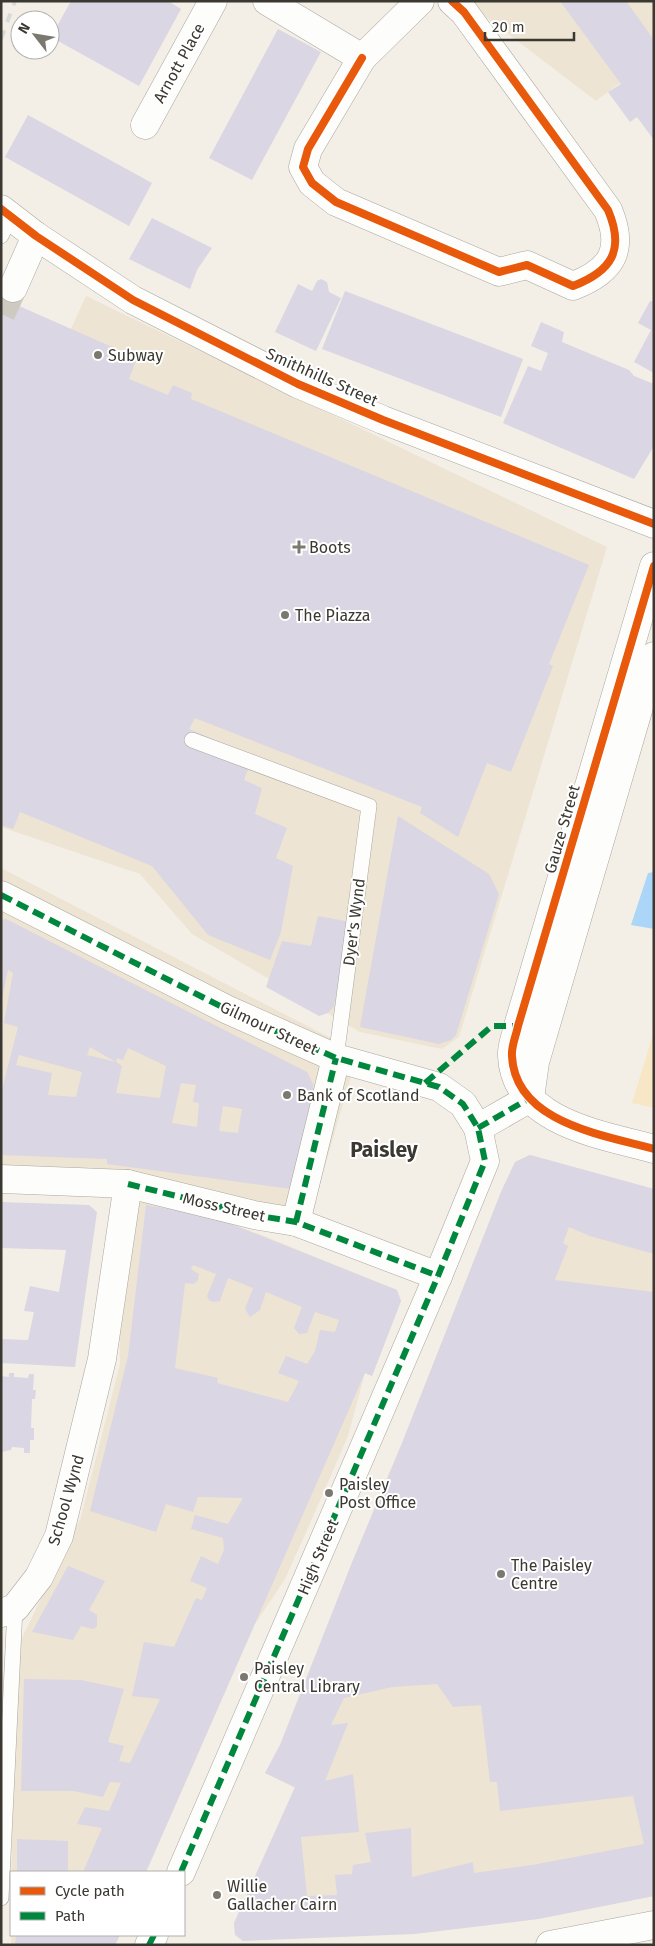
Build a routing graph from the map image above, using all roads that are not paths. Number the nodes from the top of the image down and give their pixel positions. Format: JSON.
{"nodes":[{"id":1,"x":213,"y":1,"type":"edge"},
{"id":2,"x":267,"y":1,"type":"edge"},
{"id":3,"x":420,"y":1,"type":"edge"},
{"id":4,"x":452,"y":1,"type":"edge"},
{"id":5,"x":362,"y":58,"type":"junction"},
{"id":6,"x":145,"y":125,"type":"dead end"},
{"id":7,"x":4,"y":220,"type":"edge"},
{"id":8,"x":36,"y":236,"type":"junction"},
{"id":9,"x":13,"y":288,"type":"tunnel mouth"},
{"id":10,"x":654,"y":524,"type":"edge"},
{"id":11,"x":654,"y":566,"type":"edge"},
{"id":12,"x":654,"y":656,"type":"edge"},
{"id":13,"x":192,"y":740,"type":"dead end"},
{"id":14,"x":1,"y":895,"type":"edge"},
{"id":15,"x":336,"y":1058,"type":"junction"},
{"id":16,"x":530,"y":1098,"type":"junction"},
{"id":17,"x":478,"y":1128,"type":"junction"},
{"id":18,"x":654,"y":1149,"type":"edge"},
{"id":19,"x":1,"y":1179,"type":"edge"},
{"id":20,"x":128,"y":1184,"type":"junction"},
{"id":21,"x":296,"y":1222,"type":"junction"},
{"id":22,"x":438,"y":1276,"type":"junction"},
{"id":23,"x":8,"y":1610,"type":"edge"},
{"id":24,"x":181,"y":1871,"type":"edge"},
{"id":25,"x":1,"y":1898,"type":"edge"},
{"id":26,"x":654,"y":1925,"type":"edge"},
{"id":27,"x":550,"y":1945,"type":"edge"}],
"edges":[{"from":1,"to":6,"type":"street","name":"Arnott Place"},
{"from":2,"to":5,"type":"street"},
{"from":3,"to":5,"type":"street"},
{"from":4,"to":5,"type":"street"},
{"from":7,"to":8,"type":"street","name":"Smithhills Street"},
{"from":8,"to":9,"type":"street"},
{"from":8,"to":10,"type":"street","name":"Smithhills Street"},
{"from":11,"to":16,"type":"street","name":"Gauze Street"},
{"from":12,"to":16,"type":"street"},
{"from":13,"to":15,"type":"lane","name":"Dyer's Wynd"},
{"from":14,"to":15,"type":"street","name":"Gilmour Street"},
{"from":15,"to":17,"type":"street","name":"Gilmour Street"},
{"from":15,"to":21,"type":"street","name":"Dyer's Wynd"},
{"from":16,"to":17,"type":"street"},
{"from":16,"to":18,"type":"street","name":"Gauze Street"},
{"from":17,"to":22,"type":"street","name":"High Street"},
{"from":19,"to":20,"type":"street","name":"Moss Street"},
{"from":20,"to":21,"type":"street","name":"Moss Street"},
{"from":20,"to":23,"type":"street","name":"School Wynd"},
{"from":21,"to":22,"type":"street","name":"Moss Street"},
{"from":22,"to":24,"type":"street","name":"High Street"},
{"from":23,"to":25,"type":"lane","name":"School Wynd"},
{"from":26,"to":27,"type":"street"}]}
